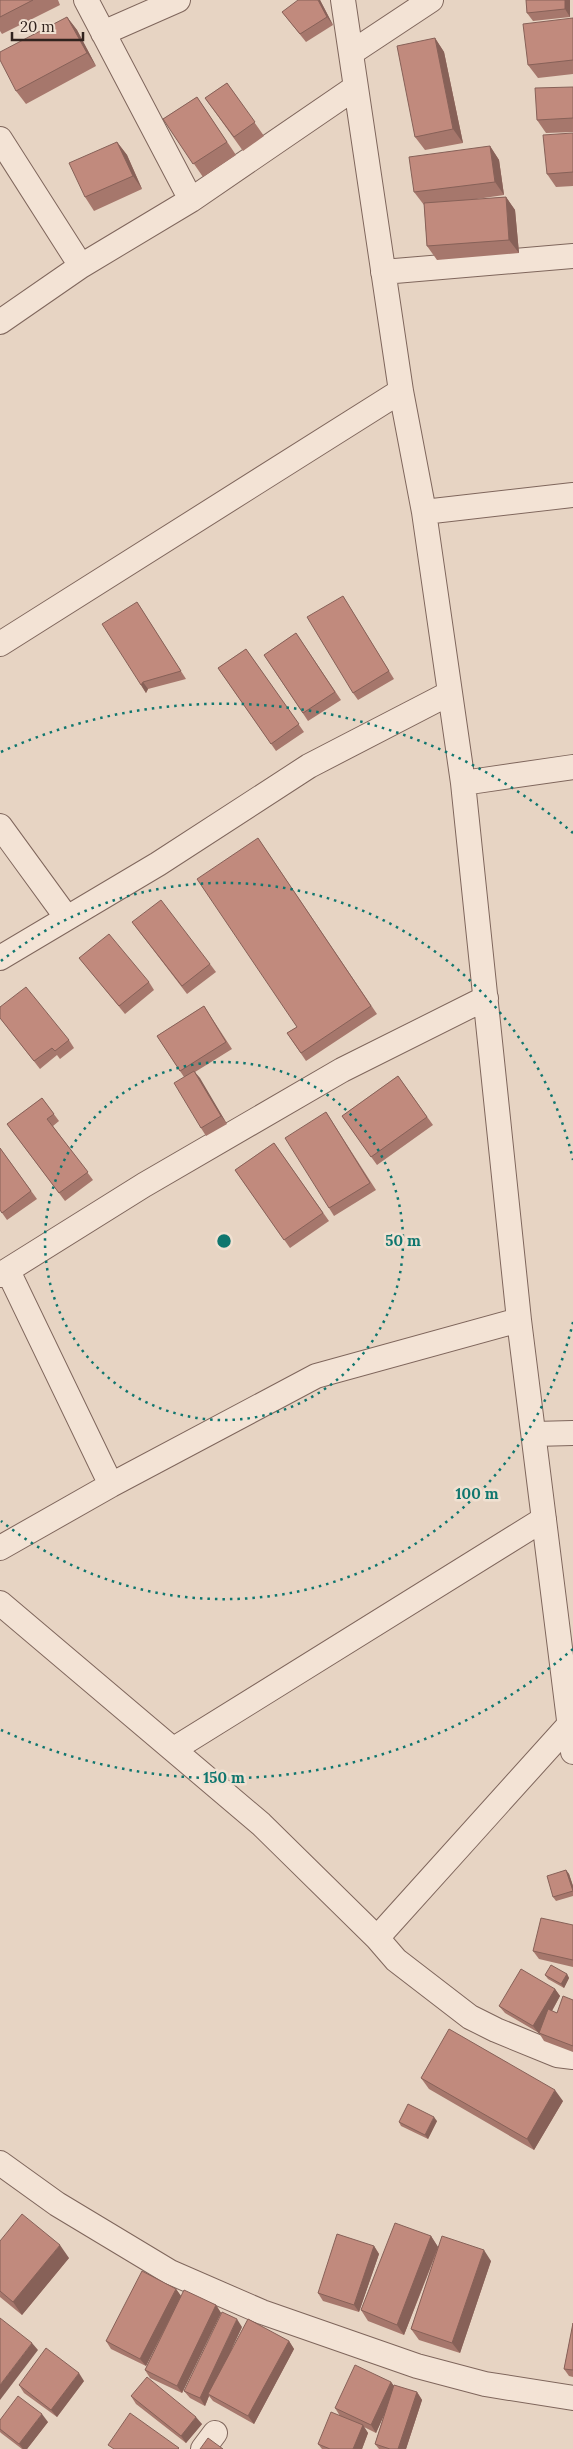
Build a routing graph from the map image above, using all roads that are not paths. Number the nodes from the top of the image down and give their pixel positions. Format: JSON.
{"nodes":[{"id":1,"x":86,"y":0,"type":"edge"},
{"id":2,"x":178,"y":0,"type":"edge"},
{"id":3,"x":344,"y":0,"type":"edge"},
{"id":4,"x":431,"y":0,"type":"edge"},
{"id":5,"x":103,"y":33,"type":"junction"},
{"id":6,"x":351,"y":53,"type":"junction"},
{"id":7,"x":356,"y":87,"type":"junction"},
{"id":8,"x":0,"y":139,"type":"edge"},
{"id":9,"x":191,"y":200,"type":"junction"},
{"id":10,"x":573,"y":256,"type":"edge"},
{"id":11,"x":81,"y":266,"type":"junction"},
{"id":12,"x":383,"y":272,"type":"junction"},
{"id":13,"x":0,"y":322,"type":"edge"},
{"id":14,"x":401,"y":391,"type":"junction"},
{"id":15,"x":573,"y":495,"type":"edge"},
{"id":16,"x":424,"y":512,"type":"junction"},
{"id":17,"x":0,"y":644,"type":"edge"},
{"id":18,"x":450,"y":693,"type":"junction"},
{"id":19,"x":573,"y":766,"type":"edge"},
{"id":20,"x":463,"y":783,"type":"junction"},
{"id":21,"x":0,"y":826,"type":"edge"},
{"id":22,"x":67,"y":918,"type":"junction"},
{"id":23,"x":0,"y":958,"type":"edge"},
{"id":24,"x":486,"y":998,"type":"junction"},
{"id":25,"x":4,"y":1273,"type":"edge"},
{"id":26,"x":519,"y":1320,"type":"junction"},
{"id":27,"x":573,"y":1432,"type":"edge"},
{"id":28,"x":534,"y":1434,"type":"junction"},
{"id":29,"x":111,"y":1485,"type":"junction"},
{"id":30,"x":544,"y":1519,"type":"junction"},
{"id":31,"x":0,"y":1548,"type":"edge"},
{"id":32,"x":0,"y":1603,"type":"edge"},
{"id":33,"x":571,"y":1725,"type":"edge"},
{"id":34,"x":174,"y":1749,"type":"junction"},
{"id":35,"x":573,"y":1752,"type":"edge"},
{"id":36,"x":377,"y":1938,"type":"junction"},
{"id":37,"x":573,"y":2057,"type":"edge"},
{"id":38,"x":0,"y":2163,"type":"edge"},
{"id":39,"x":573,"y":2398,"type":"edge"}],
"edges":[{"from":1,"to":5,"type":"street"},
{"from":2,"to":5,"type":"street"},
{"from":3,"to":6,"type":"street"},
{"from":4,"to":6,"type":"street"},
{"from":5,"to":9,"type":"street"},
{"from":6,"to":7,"type":"street"},
{"from":7,"to":9,"type":"street"},
{"from":7,"to":12,"type":"street"},
{"from":8,"to":11,"type":"street"},
{"from":9,"to":11,"type":"street"},
{"from":10,"to":12,"type":"street"},
{"from":11,"to":13,"type":"street"},
{"from":12,"to":14,"type":"street"},
{"from":14,"to":16,"type":"street"},
{"from":14,"to":17,"type":"street"},
{"from":15,"to":16,"type":"street"},
{"from":16,"to":18,"type":"street"},
{"from":18,"to":20,"type":"street"},
{"from":18,"to":22,"type":"street"},
{"from":19,"to":20,"type":"street"},
{"from":20,"to":24,"type":"street"},
{"from":21,"to":22,"type":"street"},
{"from":22,"to":23,"type":"street"},
{"from":24,"to":25,"type":"street"},
{"from":24,"to":26,"type":"street"},
{"from":25,"to":29,"type":"street"},
{"from":26,"to":28,"type":"street"},
{"from":26,"to":29,"type":"street"},
{"from":27,"to":28,"type":"street"},
{"from":28,"to":30,"type":"street"},
{"from":29,"to":31,"type":"street"},
{"from":30,"to":33,"type":"street"},
{"from":30,"to":34,"type":"street"},
{"from":32,"to":34,"type":"street"},
{"from":33,"to":35,"type":"street"},
{"from":33,"to":36,"type":"street"},
{"from":34,"to":36,"type":"street"},
{"from":36,"to":37,"type":"street"},
{"from":38,"to":39,"type":"street"}]}
